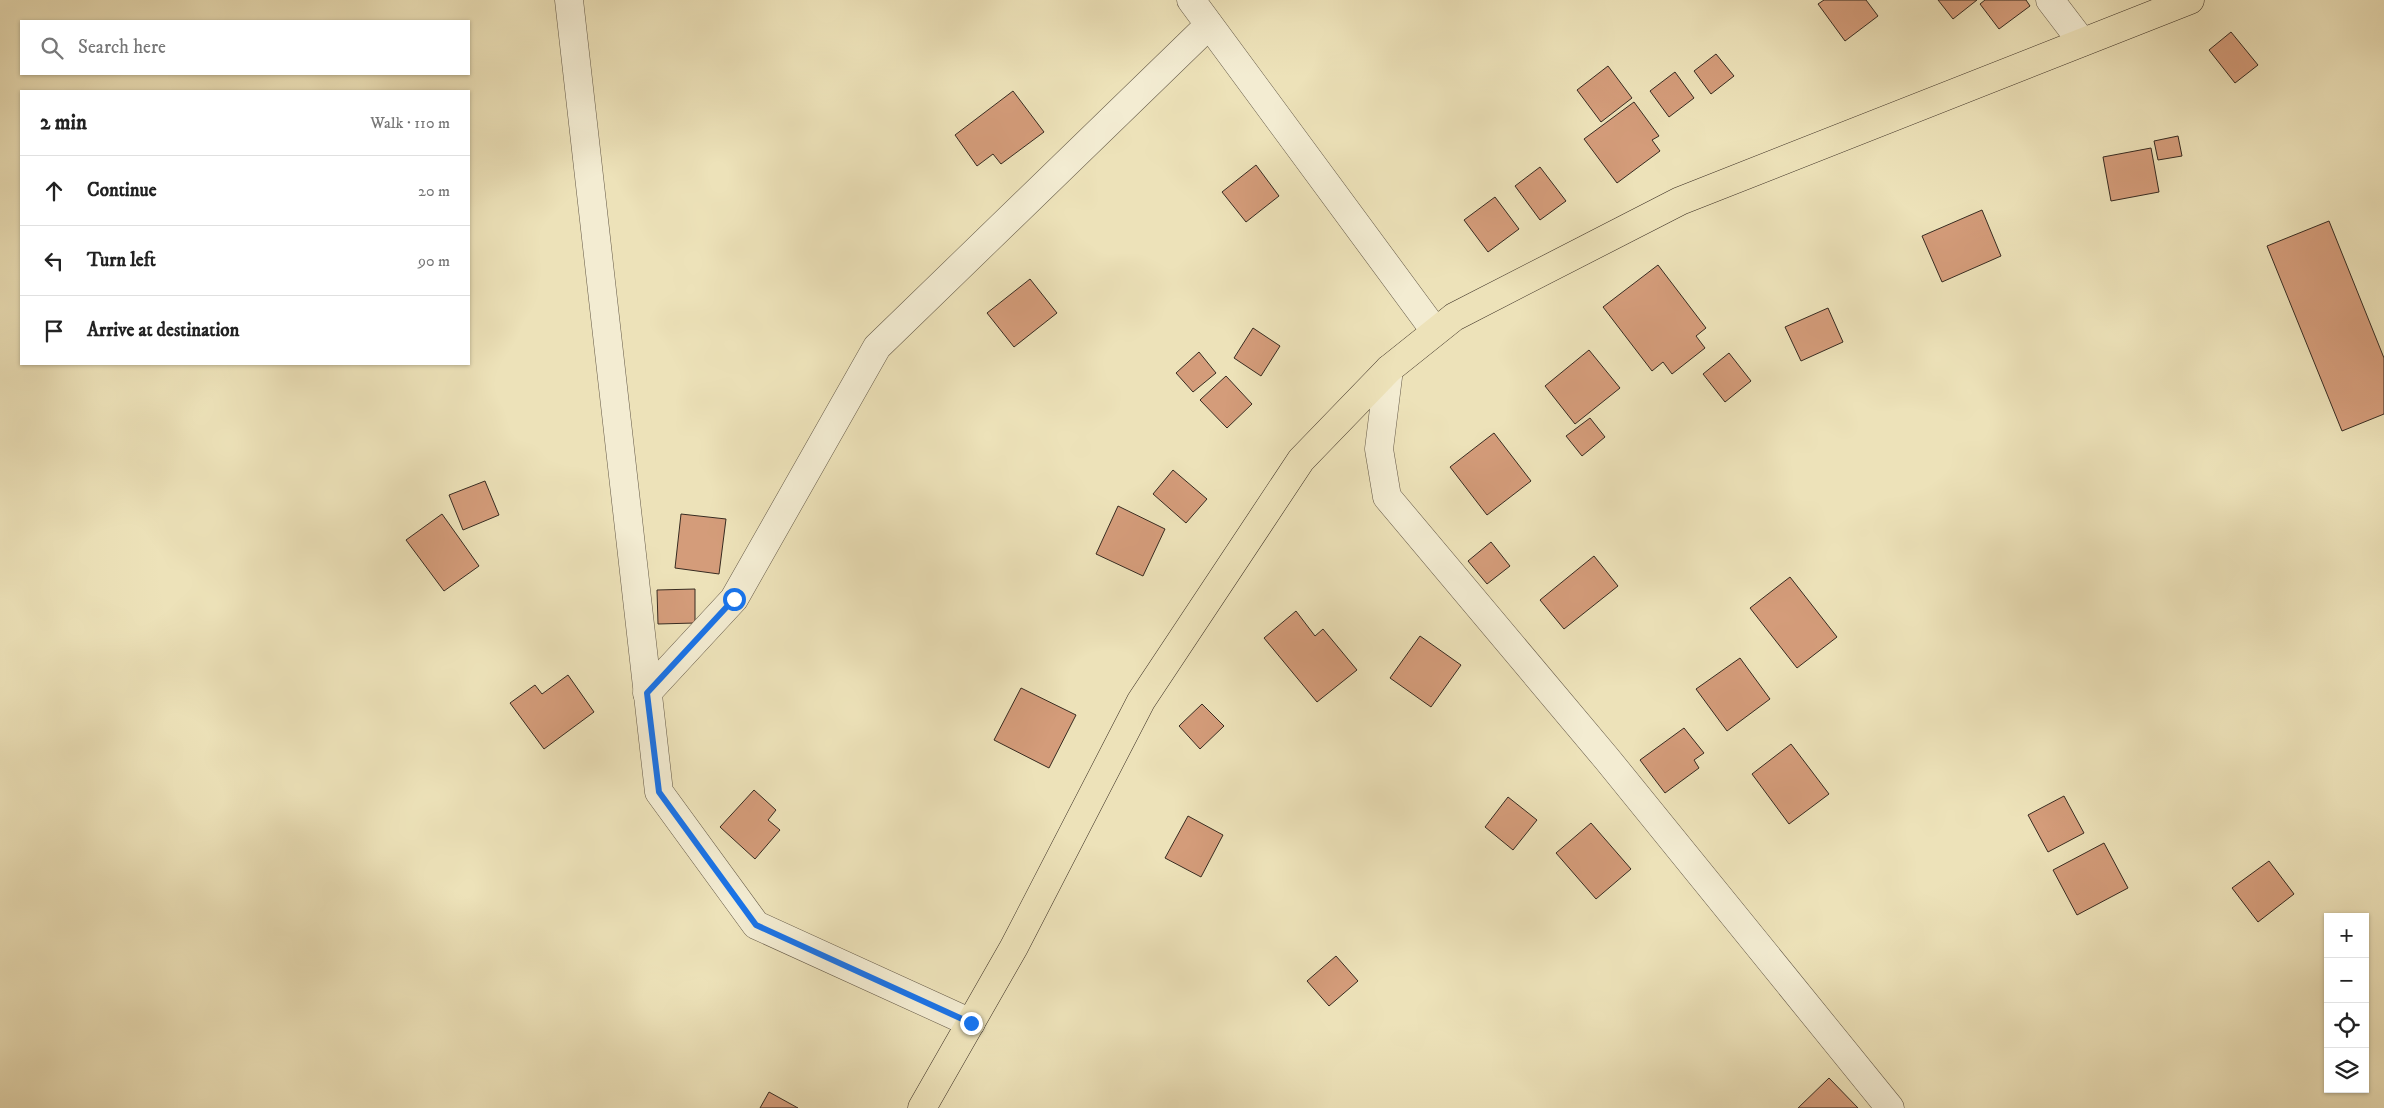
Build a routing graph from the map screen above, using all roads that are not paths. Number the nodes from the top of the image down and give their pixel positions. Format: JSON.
{"nodes":[{"id":1,"x":569,"y":0,"type":"edge"},
{"id":2,"x":1191,"y":0,"type":"edge"},
{"id":3,"x":2050,"y":0,"type":"edge"},
{"id":4,"x":2190,"y":0,"type":"edge"},
{"id":5,"x":1209,"y":25,"type":"junction"},
{"id":6,"x":2082,"y":42,"type":"junction"},
{"id":7,"x":1435,"y":331,"type":"junction"},
{"id":8,"x":1389,"y":369,"type":"junction"},
{"id":9,"x":647,"y":693,"type":"junction"},
{"id":10,"x":971,"y":1023,"type":"junction"},
{"id":11,"x":922,"y":1108,"type":"edge"},
{"id":12,"x":1890,"y":1108,"type":"edge"}],
"edges":[{"from":1,"to":9,"type":"street"},
{"from":2,"to":5,"type":"street"},
{"from":3,"to":6,"type":"street"},
{"from":4,"to":6,"type":"highway"},
{"from":5,"to":7,"type":"street"},
{"from":5,"to":9,"type":"street"},
{"from":6,"to":7,"type":"highway"},
{"from":7,"to":8,"type":"highway"},
{"from":8,"to":10,"type":"highway"},
{"from":8,"to":12,"type":"street"},
{"from":9,"to":10,"type":"street"},
{"from":10,"to":11,"type":"highway"}]}
